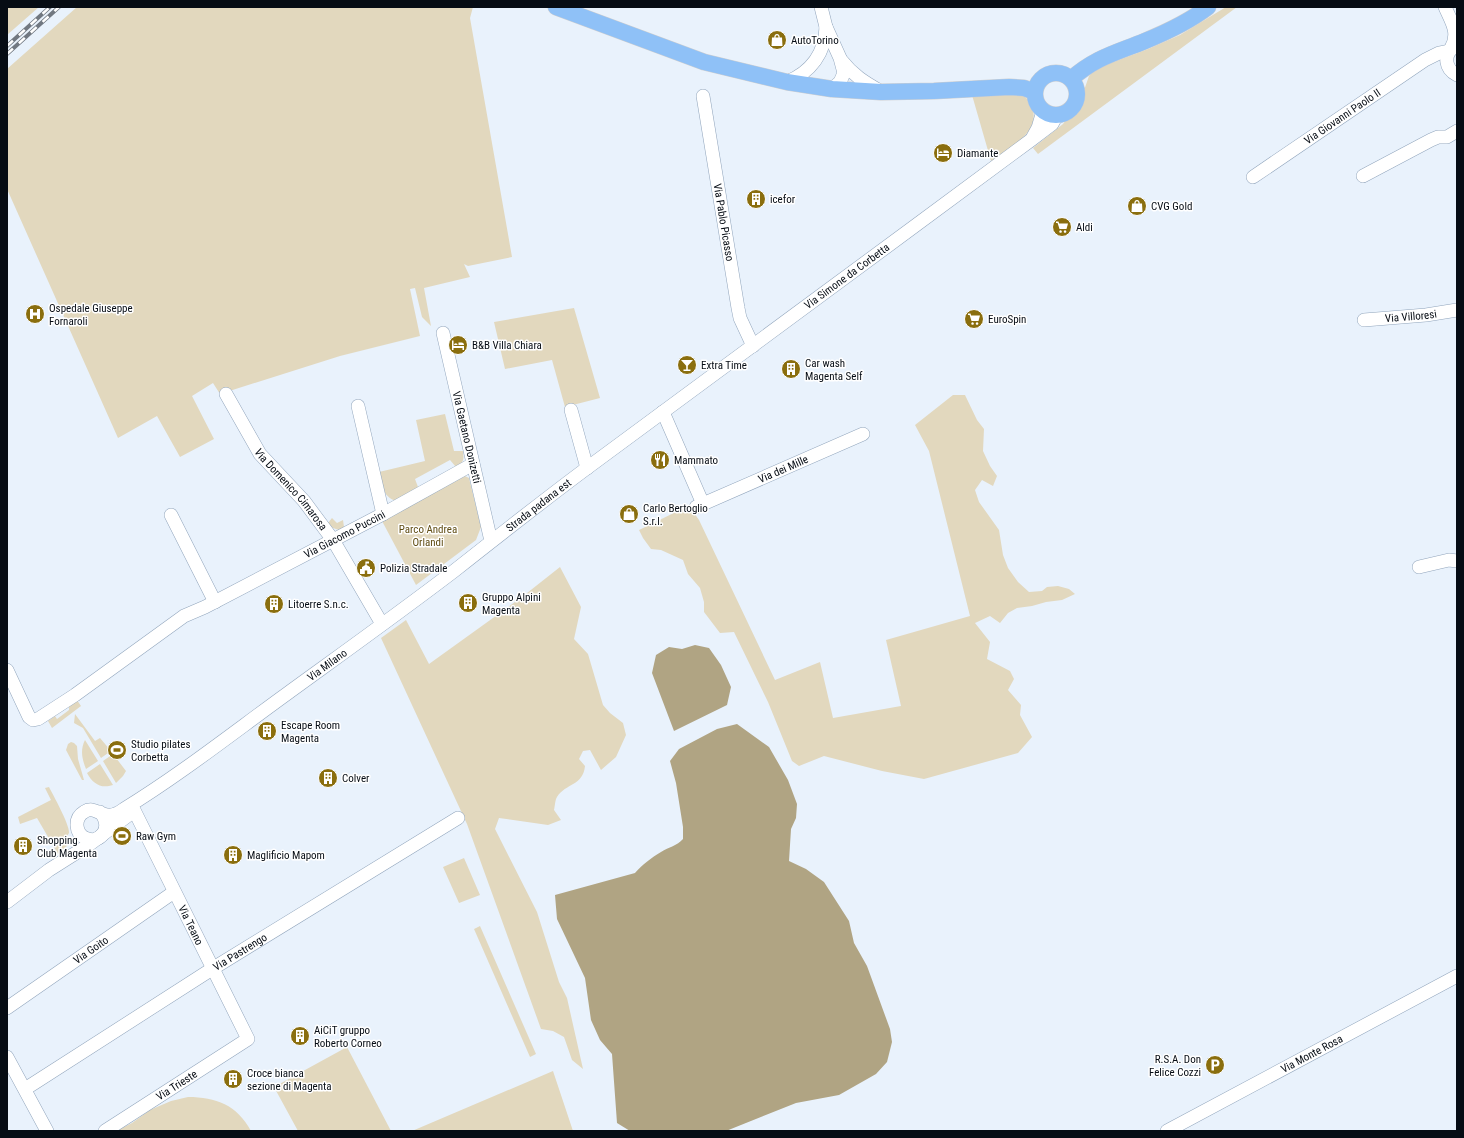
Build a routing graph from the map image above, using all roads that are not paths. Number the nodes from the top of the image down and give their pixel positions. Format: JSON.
{"nodes":[{"id":1,"x":556,"y":7,"type":"edge"},
{"id":2,"x":821,"y":7,"type":"edge"},
{"id":3,"x":1208,"y":7,"type":"edge"},
{"id":4,"x":1445,"y":7,"type":"edge"},
{"id":5,"x":1453,"y":7,"type":"edge"},
{"id":6,"x":1457,"y":14,"type":"edge"},
{"id":7,"x":826,"y":26,"type":"junction"},
{"id":8,"x":1451,"y":52,"type":"edge"},
{"id":9,"x":840,"y":58,"type":"junction"},
{"id":10,"x":1457,"y":75,"type":"edge"},
{"id":11,"x":1071,"y":79,"type":"junction"},
{"id":12,"x":787,"y":82,"type":"junction"},
{"id":13,"x":832,"y":89,"type":"junction"},
{"id":14,"x":881,"y":92,"type":"junction"},
{"id":15,"x":1035,"y":92,"type":"junction"},
{"id":16,"x":703,"y":96,"type":"dead end"},
{"id":17,"x":1050,"y":113,"type":"junction"},
{"id":18,"x":1457,"y":131,"type":"edge"},
{"id":19,"x":1363,"y":176,"type":"dead end"},
{"id":20,"x":1253,"y":177,"type":"dead end"},
{"id":21,"x":1457,"y":310,"type":"edge"},
{"id":22,"x":1364,"y":320,"type":"dead end"},
{"id":23,"x":443,"y":333,"type":"dead end"},
{"id":24,"x":753,"y":346,"type":"junction"},
{"id":25,"x":226,"y":394,"type":"dead end"},
{"id":26,"x":358,"y":406,"type":"dead end"},
{"id":27,"x":570,"y":410,"type":"dead end"},
{"id":28,"x":663,"y":412,"type":"junction"},
{"id":29,"x":863,"y":434,"type":"dead end"},
{"id":30,"x":473,"y":464,"type":"junction"},
{"id":31,"x":587,"y":468,"type":"junction"},
{"id":32,"x":383,"y":514,"type":"junction"},
{"id":33,"x":171,"y":515,"type":"dead end"},
{"id":34,"x":334,"y":540,"type":"junction"},
{"id":35,"x":490,"y":541,"type":"junction"},
{"id":36,"x":1457,"y":561,"type":"edge"},
{"id":37,"x":1419,"y":566,"type":"dead end"},
{"id":38,"x":215,"y":602,"type":"junction"},
{"id":39,"x":382,"y":624,"type":"junction"},
{"id":40,"x":7,"y":670,"type":"edge"},
{"id":41,"x":162,"y":785,"type":"junction"},
{"id":42,"x":134,"y":810,"type":"junction"},
{"id":43,"x":100,"y":812,"type":"junction"},
{"id":44,"x":458,"y":818,"type":"dead end"},
{"id":45,"x":77,"y":828,"type":"junction"},
{"id":46,"x":100,"y":836,"type":"junction"},
{"id":47,"x":50,"y":870,"type":"junction"},
{"id":48,"x":174,"y":892,"type":"junction"},
{"id":49,"x":7,"y":902,"type":"edge"},
{"id":50,"x":212,"y":969,"type":"junction"},
{"id":51,"x":1457,"y":976,"type":"edge"},
{"id":52,"x":7,"y":1008,"type":"edge"},
{"id":53,"x":248,"y":1039,"type":"joint"},
{"id":54,"x":7,"y":1057,"type":"edge"},
{"id":55,"x":25,"y":1089,"type":"junction"},
{"id":56,"x":47,"y":1131,"type":"edge"},
{"id":57,"x":105,"y":1131,"type":"edge"},
{"id":58,"x":1167,"y":1131,"type":"edge"}],
"edges":[{"from":1,"to":12,"type":"main road"},
{"from":2,"to":7,"type":"street"},
{"from":3,"to":11,"type":"main road"},
{"from":4,"to":8,"type":"street"},
{"from":5,"to":6,"type":"street"},
{"from":7,"to":9,"type":"street"},
{"from":7,"to":12,"type":"street"},
{"from":8,"to":10,"type":"street"},
{"from":8,"to":20,"type":"street","name":"Via Giovanni Paolo II"},
{"from":9,"to":13,"type":"street"},
{"from":9,"to":14,"type":"street"},
{"from":11,"to":15,"type":"main road"},
{"from":11,"to":17,"type":"main road"},
{"from":12,"to":13,"type":"main road"},
{"from":13,"to":14,"type":"main road"},
{"from":14,"to":15,"type":"main road"},
{"from":15,"to":17,"type":"main road"},
{"from":16,"to":24,"type":"street","name":"Via Pablo Picasso"},
{"from":17,"to":24,"type":"street","name":"Via Simone da Corbetta"},
{"from":18,"to":19,"type":"street"},
{"from":21,"to":22,"type":"street","name":"Via Villoresi"},
{"from":23,"to":30,"type":"street","name":"Via Gaetano Donizetti"},
{"from":24,"to":28,"type":"street","name":"Via Simone da Corbetta"},
{"from":25,"to":34,"type":"street","name":"Via Domenico Cimarosa"},
{"from":26,"to":32,"type":"street"},
{"from":27,"to":31,"type":"street"},
{"from":28,"to":29,"type":"street","name":"Via dei Mille"},
{"from":28,"to":31,"type":"street","name":"Strada padana est"},
{"from":30,"to":32,"type":"street","name":"Via Giacomo Puccini"},
{"from":30,"to":35,"type":"street","name":"Via Gaetano Donizetti"},
{"from":31,"to":35,"type":"street","name":"Strada padana est"},
{"from":32,"to":34,"type":"street","name":"Via Giacomo Puccini"},
{"from":33,"to":38,"type":"street"},
{"from":34,"to":38,"type":"street","name":"Via Giacomo Puccini"},
{"from":34,"to":39,"type":"street","name":"Via Domenico Cimarosa"},
{"from":35,"to":39,"type":"street","name":"Via Milano"},
{"from":36,"to":37,"type":"street"},
{"from":38,"to":40,"type":"street","name":"Via Giacomo Puccini"},
{"from":39,"to":41,"type":"street","name":"Via Milano"},
{"from":41,"to":42,"type":"street","name":"Via Milano"},
{"from":41,"to":43,"type":"street","name":"Via Milano"},
{"from":42,"to":46,"type":"street","name":"Via Milano"},
{"from":42,"to":48,"type":"street","name":"Via Teano"},
{"from":43,"to":45,"type":"street"},
{"from":43,"to":46,"type":"street"},
{"from":44,"to":50,"type":"street","name":"Via Pastrengo"},
{"from":45,"to":46,"type":"street"},
{"from":45,"to":47,"type":"street","name":"Via Milano"},
{"from":46,"to":47,"type":"street","name":"Via Milano"},
{"from":47,"to":49,"type":"street","name":"Via Milano"},
{"from":48,"to":50,"type":"street","name":"Via Teano"},
{"from":48,"to":52,"type":"street","name":"Via Goito"},
{"from":50,"to":53,"type":"street","name":"Via Teano"},
{"from":50,"to":55,"type":"street","name":"Via Pastrengo"},
{"from":51,"to":58,"type":"street","name":"Via Monte Rosa"},
{"from":53,"to":57,"type":"street","name":"Via Trieste"},
{"from":54,"to":55,"type":"street"},
{"from":55,"to":56,"type":"street"}]}
